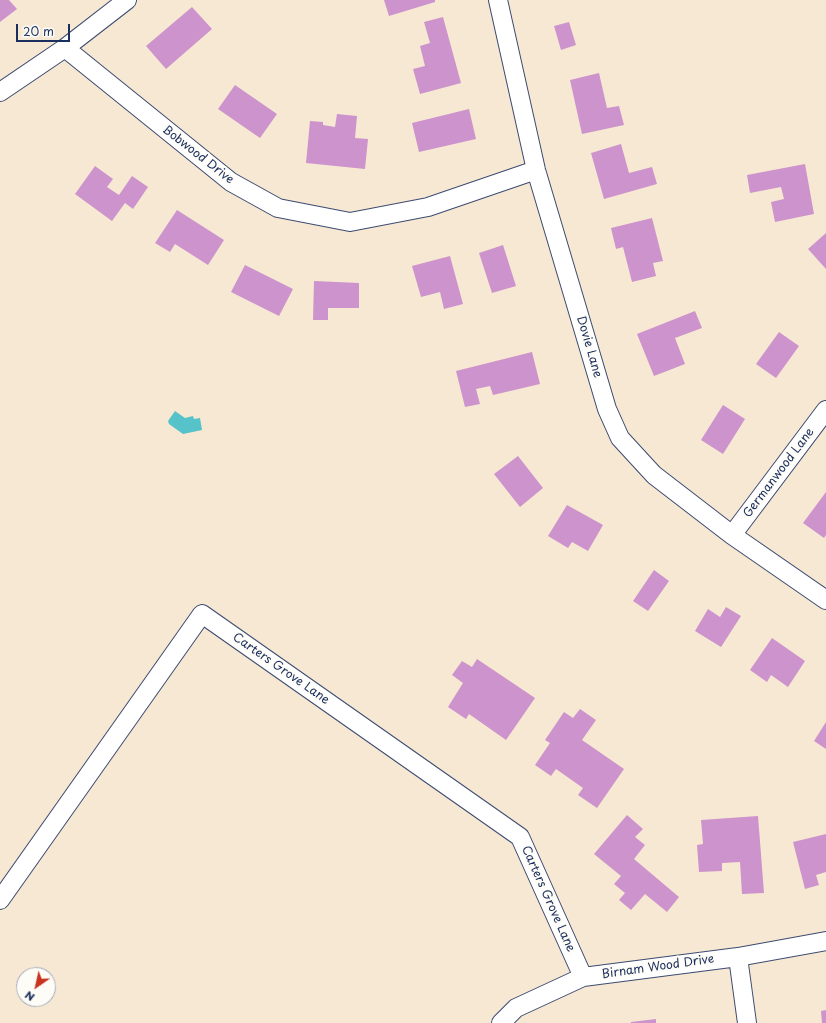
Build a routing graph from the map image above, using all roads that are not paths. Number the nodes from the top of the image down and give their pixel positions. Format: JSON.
{"nodes":[{"id":1,"x":127,"y":0,"type":"edge"},
{"id":2,"x":498,"y":0,"type":"edge"},
{"id":3,"x":65,"y":48,"type":"junction"},
{"id":4,"x":0,"y":92,"type":"edge"},
{"id":5,"x":536,"y":170,"type":"junction"},
{"id":6,"x":826,"y":410,"type":"edge"},
{"id":7,"x":732,"y":535,"type":"junction"},
{"id":8,"x":826,"y":600,"type":"edge"},
{"id":9,"x":0,"y":900,"type":"edge"},
{"id":10,"x":826,"y":941,"type":"edge"},
{"id":11,"x":738,"y":957,"type":"junction"},
{"id":12,"x":583,"y":977,"type":"junction"},
{"id":13,"x":501,"y":1023,"type":"edge"},
{"id":14,"x":747,"y":1023,"type":"edge"}],
"edges":[{"from":1,"to":3,"type":"street"},
{"from":2,"to":5,"type":"street","name":"Dovie Lane"},
{"from":3,"to":4,"type":"street"},
{"from":3,"to":5,"type":"street","name":"Bobwood Drive"},
{"from":5,"to":7,"type":"street","name":"Dovie Lane"},
{"from":6,"to":7,"type":"street","name":"Germanwood Lane"},
{"from":7,"to":8,"type":"street","name":"Dovie Lane"},
{"from":9,"to":12,"type":"street","name":"Carters Grove Lane"},
{"from":10,"to":11,"type":"street","name":"Birnam Wood Drive"},
{"from":11,"to":12,"type":"street","name":"Birnam Wood Drive"},
{"from":11,"to":14,"type":"street"},
{"from":12,"to":13,"type":"street","name":"Birnam Wood Drive"}]}
